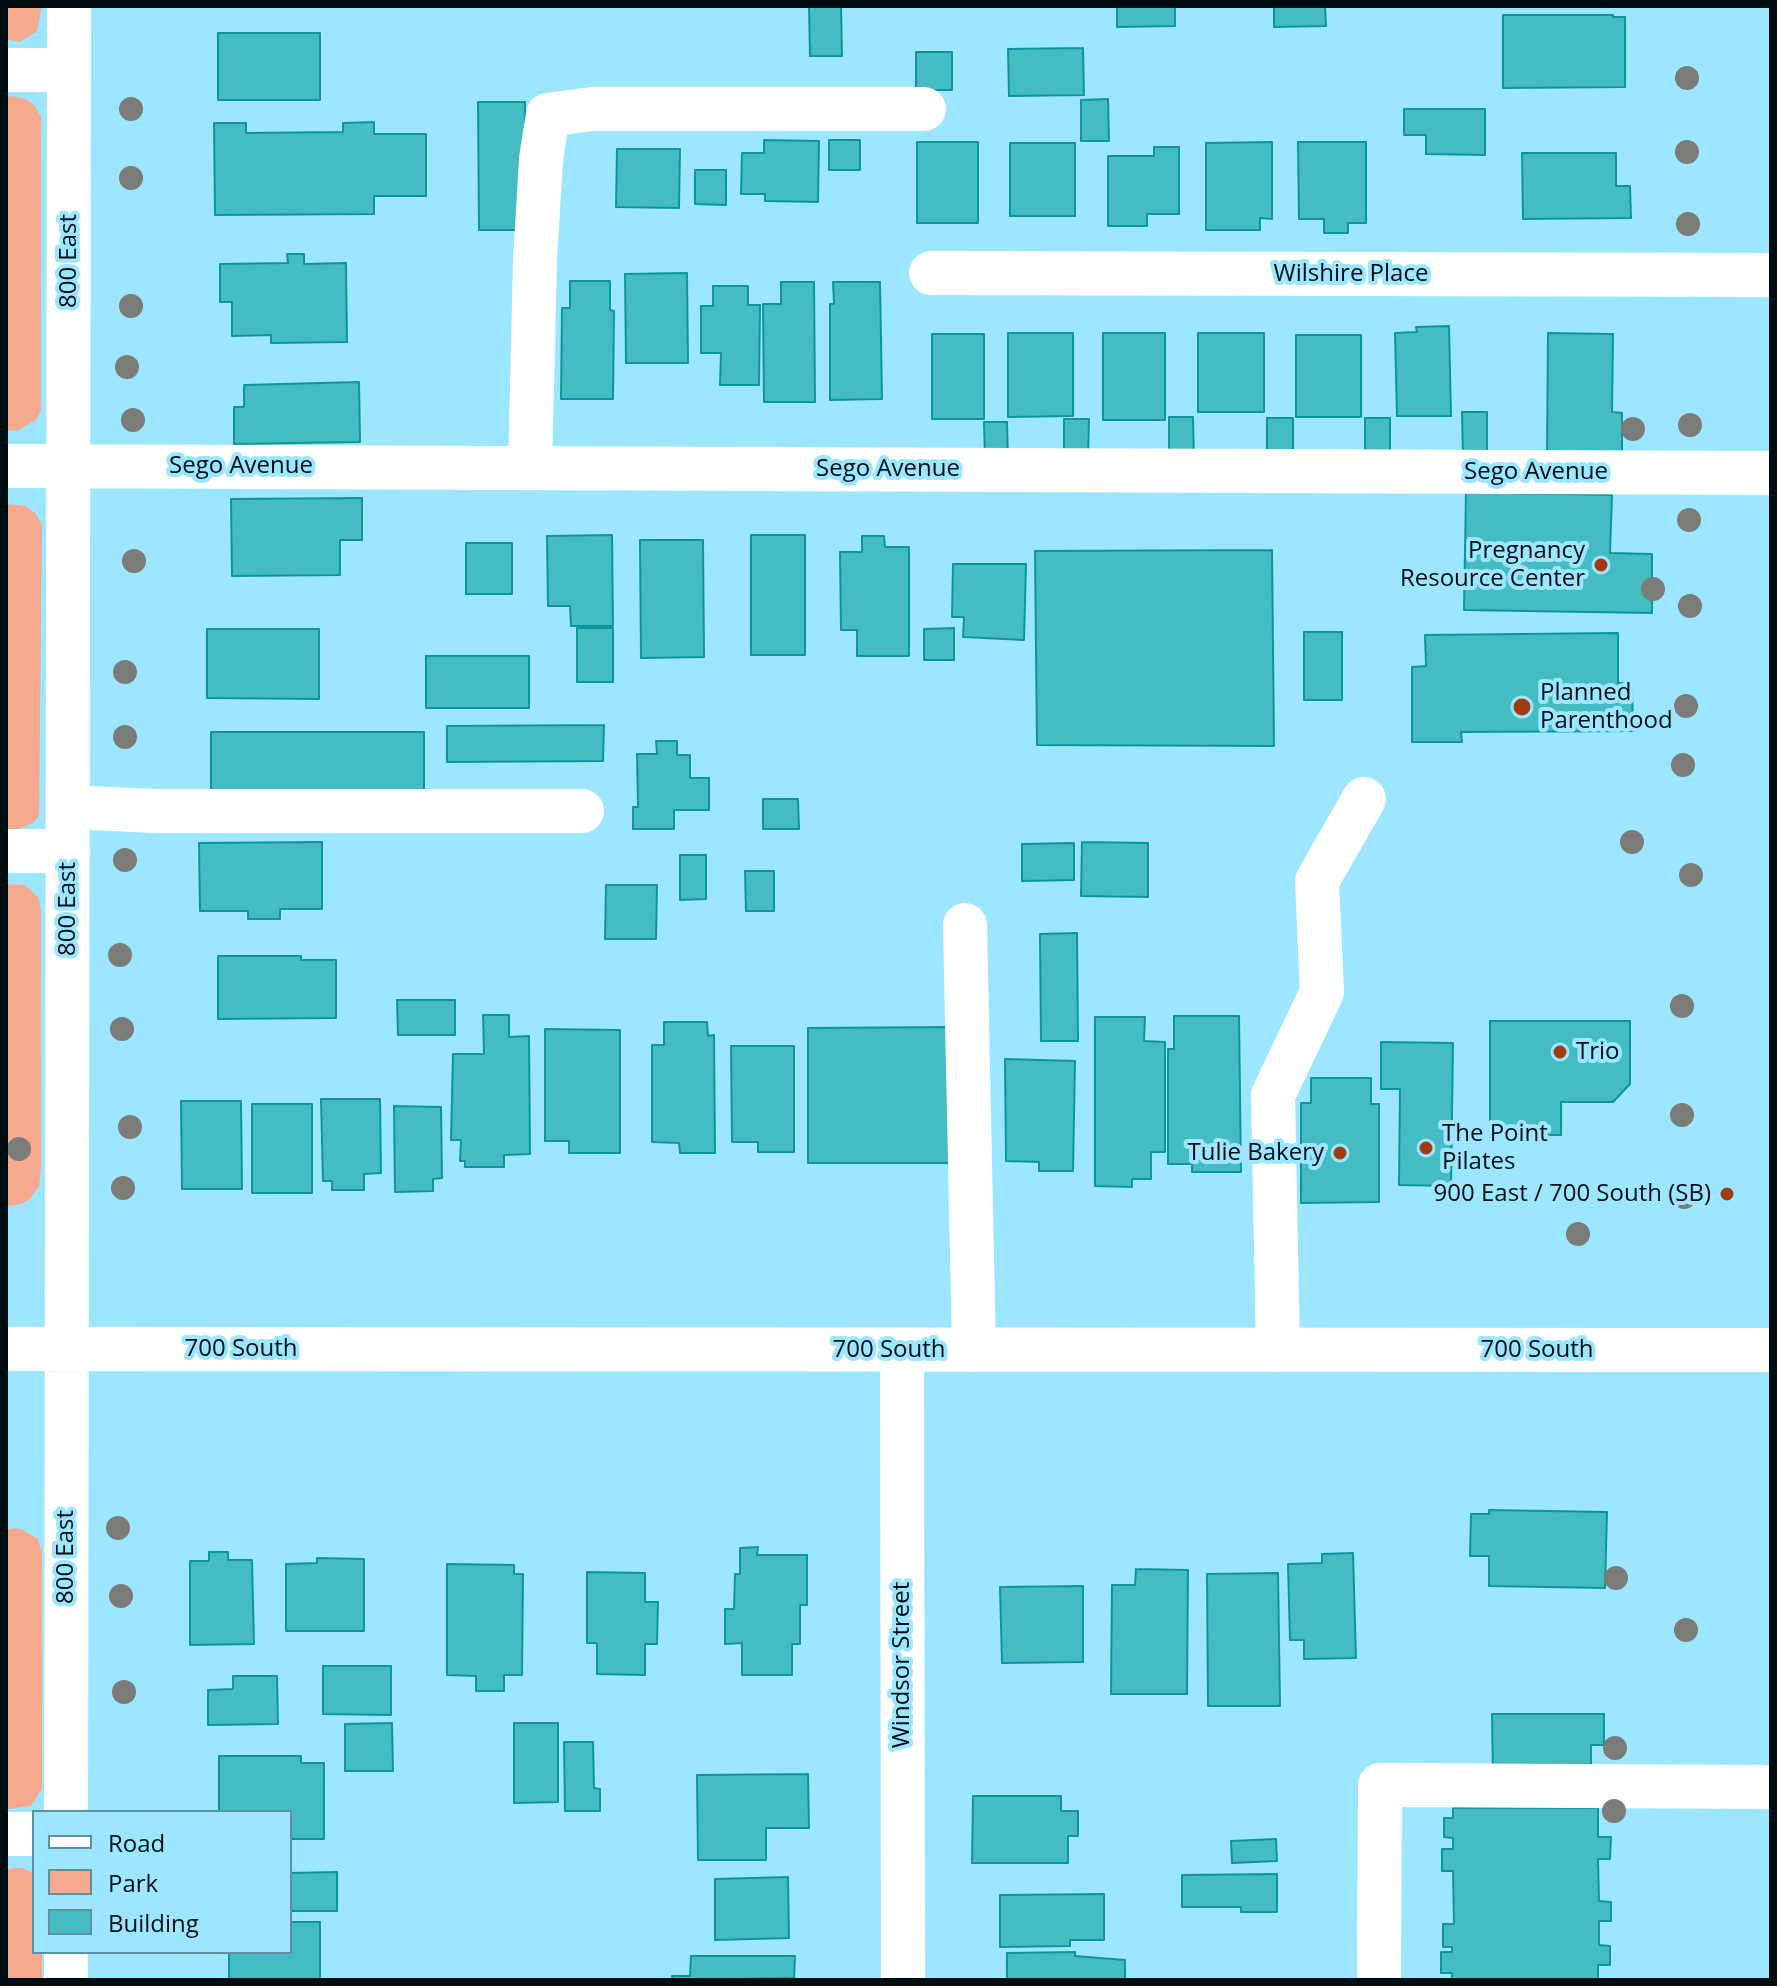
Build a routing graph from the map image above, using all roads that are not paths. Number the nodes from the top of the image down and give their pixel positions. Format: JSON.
{"nodes":[{"id":1,"x":69,"y":6,"type":"edge"},
{"id":2,"x":6,"y":70,"type":"edge"},
{"id":3,"x":69,"y":70,"type":"junction"},
{"id":4,"x":924,"y":109,"type":"dead end"},
{"id":5,"x":931,"y":273,"type":"dead end"},
{"id":6,"x":1771,"y":275,"type":"edge"},
{"id":7,"x":6,"y":466,"type":"edge"},
{"id":8,"x":68,"y":466,"type":"junction"},
{"id":9,"x":530,"y":468,"type":"junction"},
{"id":10,"x":1771,"y":473,"type":"edge"},
{"id":11,"x":1364,"y":799,"type":"dead end"},
{"id":12,"x":68,"y":807,"type":"junction"},
{"id":13,"x":582,"y":811,"type":"dead end"},
{"id":14,"x":6,"y":851,"type":"edge"},
{"id":15,"x":68,"y":851,"type":"junction"},
{"id":16,"x":965,"y":925,"type":"dead end"},
{"id":17,"x":6,"y":1349,"type":"edge"},
{"id":18,"x":67,"y":1349,"type":"junction"},
{"id":19,"x":902,"y":1350,"type":"junction"},
{"id":20,"x":974,"y":1350,"type":"junction"},
{"id":21,"x":1278,"y":1350,"type":"junction"},
{"id":22,"x":1771,"y":1350,"type":"edge"},
{"id":23,"x":1771,"y":1787,"type":"edge"},
{"id":24,"x":66,"y":1810,"type":"edge"},
{"id":25,"x":6,"y":1834,"type":"edge"},
{"id":26,"x":32,"y":1834,"type":"edge"},
{"id":27,"x":66,"y":1954,"type":"edge"},
{"id":28,"x":66,"y":1980,"type":"edge"},
{"id":29,"x":903,"y":1980,"type":"edge"},
{"id":30,"x":1379,"y":1980,"type":"edge"}],
"edges":[{"from":1,"to":3,"type":"street","name":"800 East"},
{"from":2,"to":3,"type":"street"},
{"from":3,"to":8,"type":"street","name":"800 East"},
{"from":4,"to":9,"type":"street"},
{"from":5,"to":6,"type":"street","name":"Wilshire Place"},
{"from":7,"to":8,"type":"street","name":"Sego Avenue"},
{"from":8,"to":9,"type":"street","name":"Sego Avenue"},
{"from":8,"to":12,"type":"street","name":"800 East"},
{"from":9,"to":10,"type":"street","name":"Sego Avenue"},
{"from":11,"to":21,"type":"street"},
{"from":12,"to":13,"type":"street"},
{"from":12,"to":15,"type":"street","name":"800 East"},
{"from":14,"to":15,"type":"street"},
{"from":15,"to":18,"type":"street","name":"800 East"},
{"from":16,"to":20,"type":"street"},
{"from":17,"to":18,"type":"street","name":"700 South"},
{"from":18,"to":19,"type":"street","name":"700 South"},
{"from":18,"to":24,"type":"street","name":"800 East"},
{"from":19,"to":20,"type":"street","name":"700 South"},
{"from":19,"to":29,"type":"street","name":"Windsor Street"},
{"from":20,"to":21,"type":"street","name":"700 South"},
{"from":21,"to":22,"type":"street","name":"700 South"},
{"from":23,"to":30,"type":"street"},
{"from":25,"to":26,"type":"street"},
{"from":27,"to":28,"type":"street"}]}
